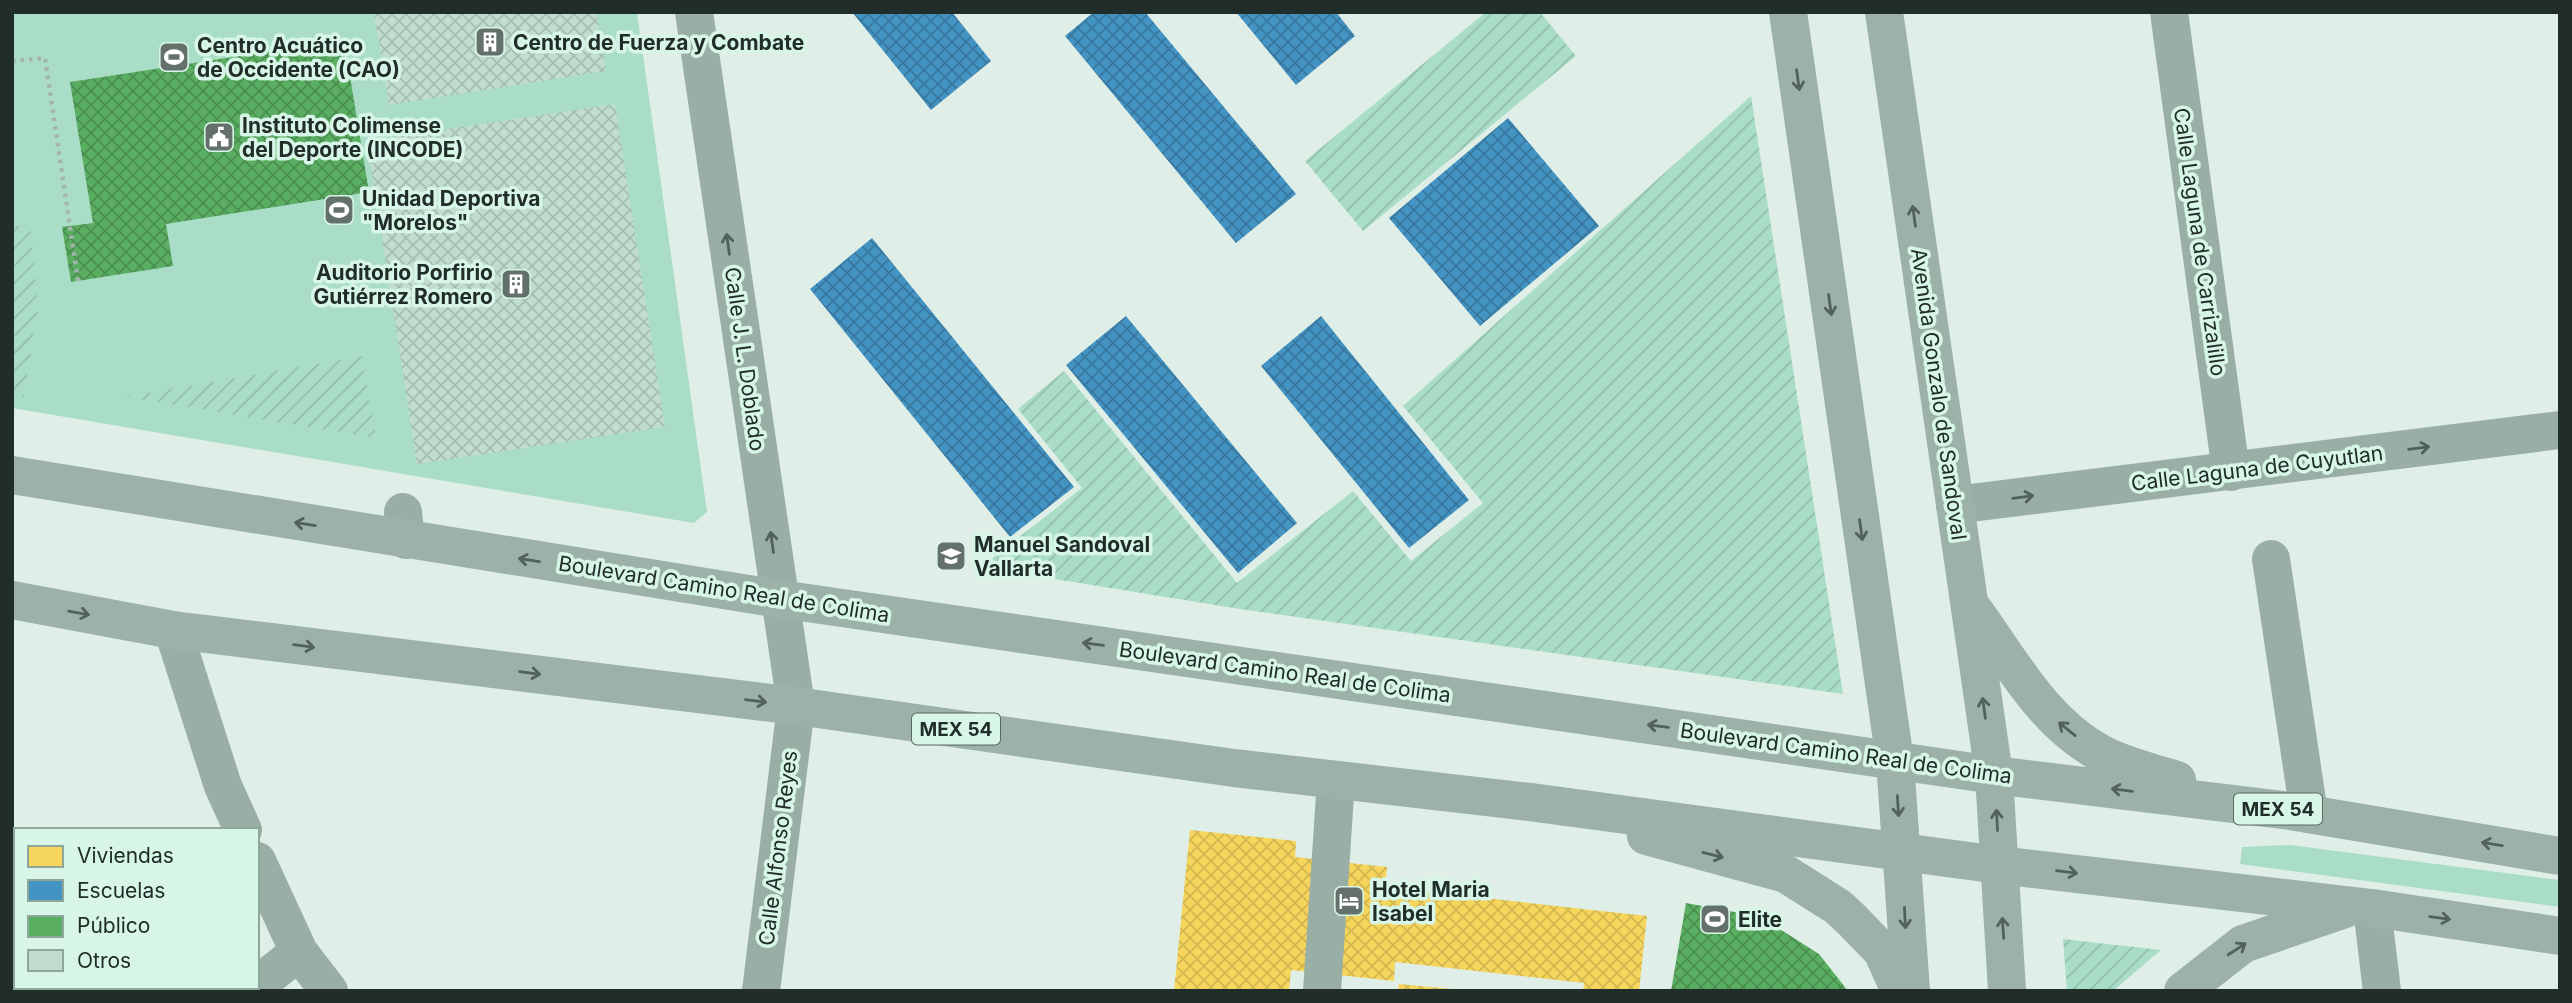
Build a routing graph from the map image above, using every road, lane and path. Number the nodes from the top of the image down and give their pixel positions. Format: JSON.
{"nodes":[{"id":1,"x":694,"y":12,"type":"edge"},
{"id":2,"x":1788,"y":12,"type":"edge"},
{"id":3,"x":1884,"y":12,"type":"edge"},
{"id":4,"x":2169,"y":12,"type":"edge"},
{"id":5,"x":12,"y":61,"type":"edge"},
{"id":6,"x":78,"y":281,"type":"dead end"},
{"id":7,"x":2560,"y":430,"type":"edge"},
{"id":8,"x":2231,"y":472,"type":"junction"},
{"id":9,"x":12,"y":475,"type":"edge"},
{"id":10,"x":1955,"y":505,"type":"junction"},
{"id":11,"x":2271,"y":559,"type":"dead end"},
{"id":12,"x":780,"y":598,"type":"junction"},
{"id":13,"x":12,"y":600,"type":"edge"},
{"id":14,"x":1969,"y":603,"type":"junction"},
{"id":15,"x":173,"y":630,"type":"junction"},
{"id":16,"x":796,"y":706,"type":"junction"},
{"id":17,"x":1895,"y":761,"type":"junction"},
{"id":18,"x":1994,"y":775,"type":"junction"},
{"id":19,"x":1336,"y":780,"type":"junction"},
{"id":20,"x":1530,"y":802,"type":"junction"},
{"id":21,"x":2299,"y":812,"type":"junction"},
{"id":22,"x":242,"y":828,"type":"edge"},
{"id":23,"x":1901,"y":850,"type":"junction"},
{"id":24,"x":2560,"y":856,"type":"edge"},
{"id":25,"x":259,"y":865,"type":"edge"},
{"id":26,"x":1999,"y":865,"type":"junction"},
{"id":27,"x":2363,"y":907,"type":"junction"},
{"id":28,"x":2560,"y":936,"type":"edge"},
{"id":29,"x":299,"y":952,"type":"junction"},
{"id":30,"x":259,"y":984,"type":"edge"},
{"id":31,"x":329,"y":991,"type":"edge"},
{"id":32,"x":761,"y":991,"type":"edge"},
{"id":33,"x":1322,"y":991,"type":"edge"},
{"id":34,"x":1900,"y":991,"type":"edge"},
{"id":35,"x":1910,"y":991,"type":"edge"},
{"id":36,"x":2007,"y":991,"type":"edge"},
{"id":37,"x":2183,"y":991,"type":"edge"},
{"id":38,"x":2382,"y":991,"type":"edge"}],
"edges":[{"from":12,"to":1,"type":"street","name":"Calle J. L. Doblado","one_way":true},
{"from":2,"to":17,"type":"main road","one_way":true},
{"from":10,"to":3,"type":"main road","name":"Avenida Gonzalo de Sandoval","one_way":true},
{"from":4,"to":8,"type":"street","name":"Calle Laguna de Carrizalillo"},
{"from":5,"to":6,"type":"path"},
{"from":8,"to":7,"type":"street","name":"Calle Laguna de Cuyutlan","one_way":true},
{"from":10,"to":8,"type":"street","name":"Calle Laguna de Cuyutlan","one_way":true},
{"from":12,"to":9,"type":"main road","name":"Boulevard Camino Real de Colima","number":"MEX 54","one_way":true},
{"from":10,"to":14,"type":"main road","name":"Avenida Gonzalo de Sandoval"},
{"from":11,"to":21,"type":"street"},
{"from":12,"to":16,"type":"street","name":"Calle J. L. Doblado"},
{"from":17,"to":12,"type":"main road","name":"Boulevard Camino Real de Colima","number":"MEX 54","one_way":true},
{"from":13,"to":15,"type":"main road","number":"MEX 54","one_way":true},
{"from":18,"to":14,"type":"main road","name":"Avenida Gonzalo de Sandoval","one_way":true},
{"from":21,"to":14,"type":"main road","one_way":true},
{"from":15,"to":16,"type":"main road","number":"MEX 54","one_way":true},
{"from":15,"to":22,"type":"street"},
{"from":16,"to":19,"type":"main road","number":"MEX 54"},
{"from":16,"to":32,"type":"street","name":"Calle Alfonso Reyes"},
{"from":17,"to":18,"type":"main road","name":"Boulevard Camino Real de Colima","number":"MEX 54"},
{"from":17,"to":23,"type":"main road","one_way":true},
{"from":21,"to":18,"type":"main road","name":"Boulevard Camino Real de Colima","number":"MEX 54","one_way":true},
{"from":26,"to":18,"type":"main road","name":"Avenida Gonzalo de Sandoval","one_way":true},
{"from":19,"to":20,"type":"main road","number":"MEX 54"},
{"from":19,"to":33,"type":"street"},
{"from":20,"to":23,"type":"main road","number":"MEX 54"},
{"from":20,"to":34,"type":"main road","one_way":true},
{"from":24,"to":21,"type":"main road","name":"Boulevard Camino Real de Colima","number":"MEX 54","one_way":true},
{"from":23,"to":26,"type":"main road","number":"MEX 54"},
{"from":23,"to":35,"type":"main road","one_way":true},
{"from":25,"to":29,"type":"street"},
{"from":26,"to":27,"type":"main road","number":"MEX 54","one_way":true},
{"from":36,"to":26,"type":"main road","name":"Avenida Gonzalo de Sandoval","one_way":true},
{"from":27,"to":28,"type":"main road","number":"MEX 54","one_way":true},
{"from":37,"to":27,"type":"main road","one_way":true},
{"from":27,"to":38,"type":"street"},
{"from":29,"to":30,"type":"street"},
{"from":29,"to":31,"type":"street"}]}
